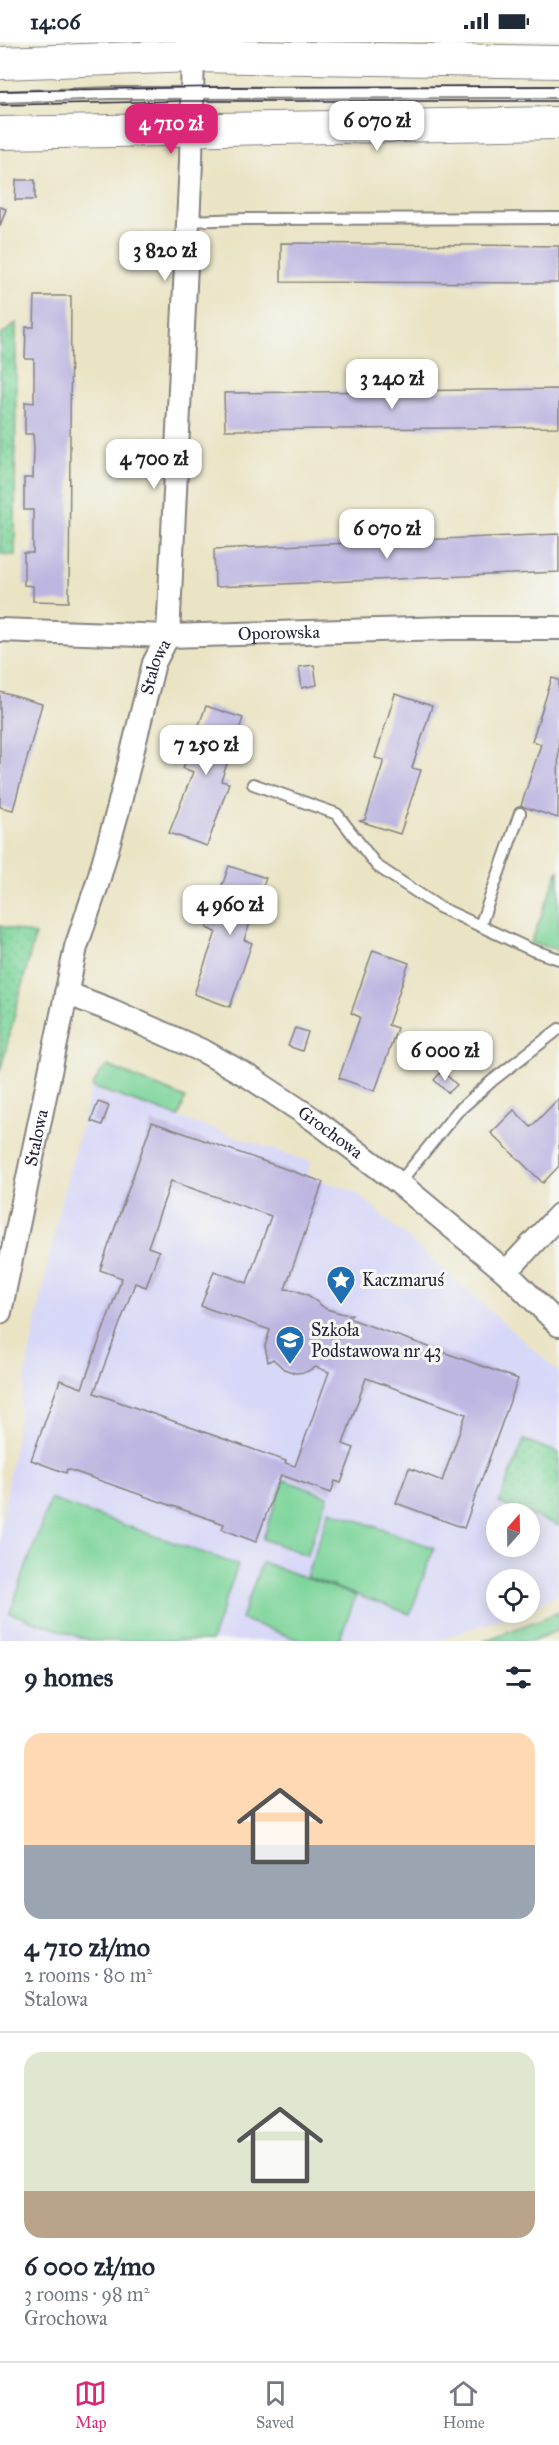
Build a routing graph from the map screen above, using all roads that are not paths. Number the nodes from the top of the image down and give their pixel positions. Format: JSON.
{"nodes":[{"id":1,"x":193,"y":49,"type":"edge"},
{"id":2,"x":468,"y":52,"type":"edge"},
{"id":3,"x":559,"y":62,"type":"edge"},
{"id":4,"x":0,"y":63,"type":"edge"},
{"id":5,"x":559,"y":92,"type":"edge"},
{"id":6,"x":193,"y":93,"type":"junction"},
{"id":7,"x":0,"y":97,"type":"edge"},
{"id":8,"x":559,"y":123,"type":"edge"},
{"id":9,"x":192,"y":131,"type":"junction"},
{"id":10,"x":0,"y":133,"type":"edge"},
{"id":11,"x":559,"y":218,"type":"edge"},
{"id":12,"x":187,"y":221,"type":"junction"},
{"id":13,"x":559,"y":628,"type":"edge"},
{"id":14,"x":0,"y":630,"type":"edge"},
{"id":15,"x":168,"y":636,"type":"junction"},
{"id":16,"x":253,"y":784,"type":"dead end"},
{"id":17,"x":519,"y":813,"type":"dead end"},
{"id":18,"x":480,"y":926,"type":"junction"},
{"id":19,"x":559,"y":959,"type":"edge"},
{"id":20,"x":66,"y":993,"type":"junction"},
{"id":21,"x":559,"y":1029,"type":"edge"},
{"id":22,"x":399,"y":1183,"type":"junction"},
{"id":23,"x":559,"y":1215,"type":"edge"},
{"id":24,"x":506,"y":1272,"type":"junction"},
{"id":25,"x":0,"y":1312,"type":"edge"},
{"id":26,"x":559,"y":1325,"type":"edge"}],
"edges":[{"from":1,"to":2,"type":"main road"},
{"from":1,"to":4,"type":"main road"},
{"from":1,"to":6,"type":"street","name":"Stalowa"},
{"from":2,"to":3,"type":"main road"},
{"from":5,"to":6,"type":"lane"},
{"from":6,"to":7,"type":"lane"},
{"from":6,"to":9,"type":"street","name":"Stalowa"},
{"from":8,"to":9,"type":"main road"},
{"from":9,"to":10,"type":"main road"},
{"from":9,"to":12,"type":"street","name":"Stalowa"},
{"from":11,"to":12,"type":"lane"},
{"from":12,"to":15,"type":"street","name":"Stalowa"},
{"from":13,"to":15,"type":"street","name":"Oporowska"},
{"from":14,"to":15,"type":"street","name":"Oporowska"},
{"from":15,"to":20,"type":"street","name":"Stalowa"},
{"from":16,"to":18,"type":"lane"},
{"from":17,"to":18,"type":"lane"},
{"from":18,"to":19,"type":"lane"},
{"from":20,"to":22,"type":"street","name":"Grochowa"},
{"from":20,"to":25,"type":"street","name":"Stalowa"},
{"from":21,"to":22,"type":"lane"},
{"from":22,"to":24,"type":"street","name":"Grochowa"},
{"from":23,"to":24,"type":"street"},
{"from":24,"to":26,"type":"street","name":"Grochowa"}]}
